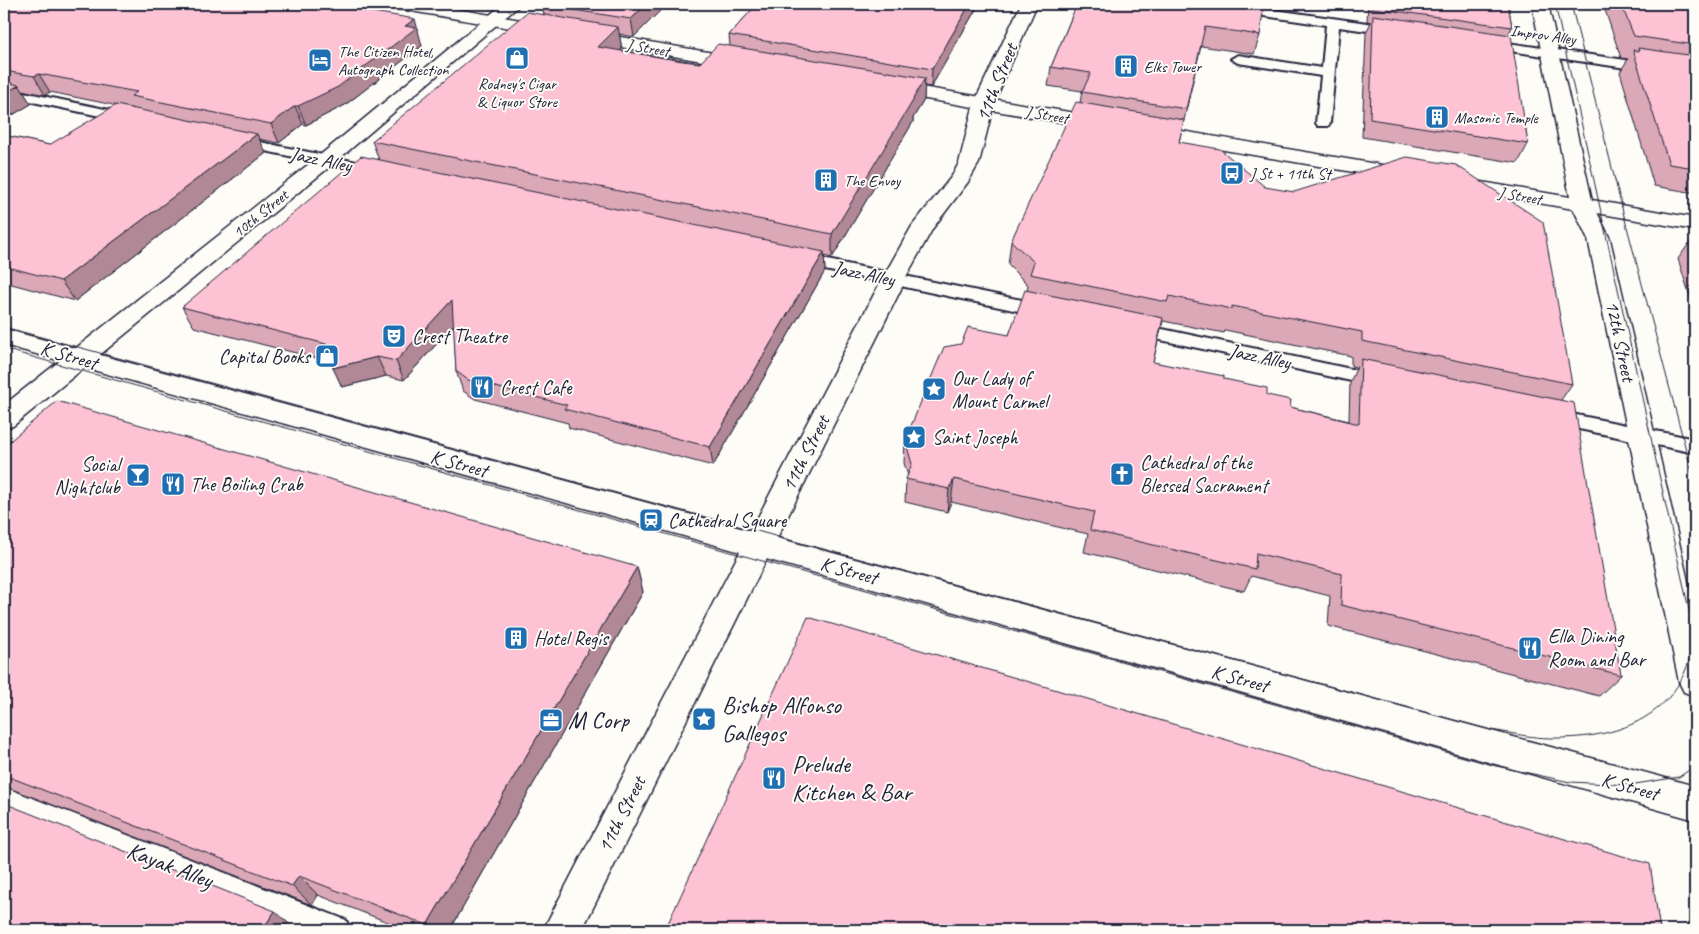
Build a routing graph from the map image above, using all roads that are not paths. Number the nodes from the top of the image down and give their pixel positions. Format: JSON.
{"nodes":[{"id":1,"x":399,"y":4,"type":"edge"},
{"id":2,"x":513,"y":4,"type":"edge"},
{"id":3,"x":1029,"y":4,"type":"edge"},
{"id":4,"x":1208,"y":4,"type":"edge"},
{"id":5,"x":1540,"y":4,"type":"edge"},
{"id":6,"x":494,"y":20,"type":"junction"},
{"id":7,"x":1333,"y":22,"type":"junction"},
{"id":8,"x":1405,"y":32,"type":"edge"},
{"id":9,"x":1472,"y":42,"type":"edge"},
{"id":10,"x":1549,"y":53,"type":"junction"},
{"id":11,"x":1238,"y":59,"type":"edge"},
{"id":12,"x":757,"y":65,"type":"edge"},
{"id":13,"x":1328,"y":73,"type":"junction"},
{"id":14,"x":1695,"y":74,"type":"edge"},
{"id":15,"x":865,"y":83,"type":"edge"},
{"id":16,"x":4,"y":92,"type":"edge"},
{"id":17,"x":984,"y":103,"type":"junction"},
{"id":18,"x":146,"y":122,"type":"edge"},
{"id":19,"x":1323,"y":123,"type":"dead end"},
{"id":20,"x":222,"y":138,"type":"edge"},
{"id":21,"x":326,"y":160,"type":"junction"},
{"id":22,"x":391,"y":174,"type":"edge"},
{"id":23,"x":1583,"y":206,"type":"junction"},
{"id":24,"x":1695,"y":224,"type":"edge"},
{"id":25,"x":783,"y":256,"type":"edge"},
{"id":26,"x":894,"y":279,"type":"junction"},
{"id":27,"x":1060,"y":314,"type":"edge"},
{"id":28,"x":1118,"y":326,"type":"edge"},
{"id":29,"x":4,"y":337,"type":"edge"},
{"id":30,"x":80,"y":358,"type":"junction"},
{"id":31,"x":1399,"y":385,"type":"edge"},
{"id":32,"x":1534,"y":413,"type":"edge"},
{"id":33,"x":4,"y":419,"type":"edge"},
{"id":34,"x":1642,"y":435,"type":"junction"},
{"id":35,"x":1695,"y":446,"type":"edge"},
{"id":36,"x":758,"y":545,"type":"junction"},
{"id":37,"x":1695,"y":682,"type":"edge"},
{"id":38,"x":4,"y":799,"type":"edge"},
{"id":39,"x":1695,"y":803,"type":"edge"},
{"id":40,"x":336,"y":930,"type":"edge"},
{"id":41,"x":562,"y":930,"type":"edge"}],
"edges":[{"from":1,"to":6,"type":"street","name":"J Street"},
{"from":2,"to":6,"type":"street","name":"10th Street"},
{"from":3,"to":17,"type":"street","name":"11th Street"},
{"from":4,"to":7,"type":"lane"},
{"from":5,"to":10,"type":"street","name":"12th Street"},
{"from":6,"to":12,"type":"street","name":"J Street"},
{"from":6,"to":21,"type":"street","name":"10th Street"},
{"from":7,"to":8,"type":"lane"},
{"from":7,"to":13,"type":"lane"},
{"from":9,"to":10,"type":"lane","name":"Improv Alley"},
{"from":10,"to":14,"type":"lane","name":"Improv Alley"},
{"from":10,"to":23,"type":"street","name":"12th Street"},
{"from":11,"to":13,"type":"lane"},
{"from":13,"to":19,"type":"lane"},
{"from":15,"to":17,"type":"street","name":"J Street"},
{"from":16,"to":18,"type":"lane"},
{"from":17,"to":23,"type":"street","name":"J Street"},
{"from":17,"to":26,"type":"street","name":"11th Street"},
{"from":20,"to":21,"type":"lane","name":"Jazz Alley"},
{"from":21,"to":22,"type":"lane","name":"Jazz Alley"},
{"from":21,"to":30,"type":"street","name":"10th Street"},
{"from":23,"to":24,"type":"street","name":"J Street"},
{"from":23,"to":34,"type":"street","name":"12th Street"},
{"from":25,"to":26,"type":"lane","name":"Jazz Alley"},
{"from":26,"to":27,"type":"lane","name":"Jazz Alley"},
{"from":26,"to":36,"type":"street","name":"11th Street"},
{"from":28,"to":31,"type":"lane","name":"Jazz Alley"},
{"from":29,"to":30,"type":"street","name":"K Street"},
{"from":30,"to":33,"type":"street","name":"10th Street"},
{"from":30,"to":36,"type":"street","name":"K Street"},
{"from":32,"to":34,"type":"lane"},
{"from":34,"to":35,"type":"lane"},
{"from":34,"to":37,"type":"street","name":"12th Street"},
{"from":36,"to":39,"type":"street","name":"K Street"},
{"from":36,"to":41,"type":"street","name":"11th Street"},
{"from":38,"to":40,"type":"lane","name":"Kayak Alley"}]}
